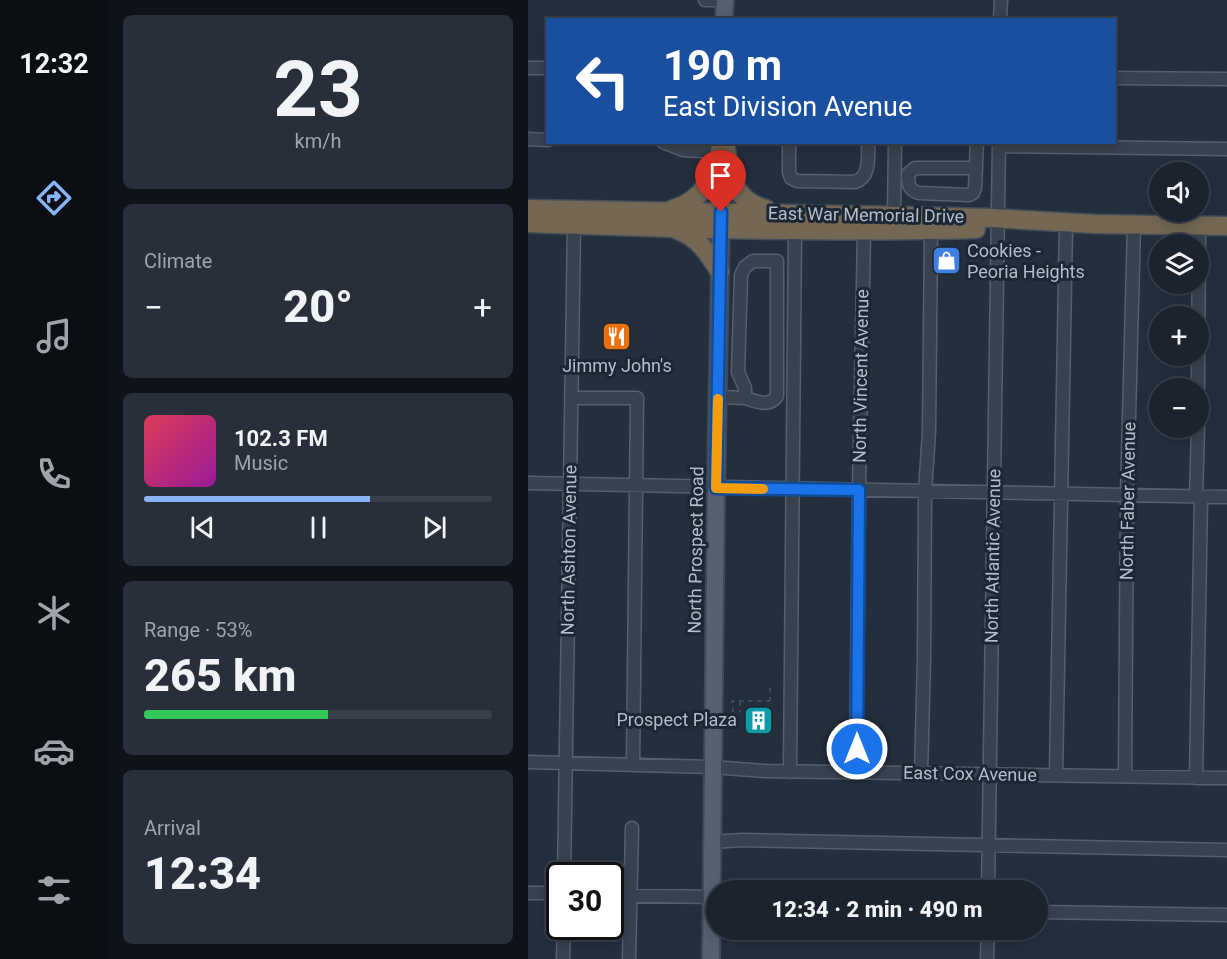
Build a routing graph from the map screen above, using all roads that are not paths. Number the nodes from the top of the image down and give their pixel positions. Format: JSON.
{"nodes":[{"id":1,"x":705,"y":0,"type":"edge"},
{"id":2,"x":725,"y":0,"type":"edge"},
{"id":3,"x":1000,"y":0,"type":"edge"},
{"id":4,"x":724,"y":18,"type":"edge"},
{"id":5,"x":1000,"y":18,"type":"edge"},
{"id":6,"x":528,"y":68,"type":"edge"},
{"id":7,"x":546,"y":68,"type":"edge"},
{"id":8,"x":1116,"y":78,"type":"edge"},
{"id":9,"x":1227,"y":79,"type":"edge"},
{"id":10,"x":528,"y":140,"type":"edge"},
{"id":11,"x":546,"y":140,"type":"edge"},
{"id":12,"x":668,"y":144,"type":"edge"},
{"id":13,"x":689,"y":144,"type":"edge"},
{"id":14,"x":693,"y":144,"type":"edge"},
{"id":15,"x":789,"y":144,"type":"edge"},
{"id":16,"x":868,"y":144,"type":"edge"},
{"id":17,"x":895,"y":144,"type":"edge"},
{"id":18,"x":977,"y":144,"type":"edge"},
{"id":19,"x":999,"y":144,"type":"edge"},
{"id":20,"x":722,"y":146,"type":"edge"},
{"id":21,"x":1227,"y":149,"type":"edge"},
{"id":22,"x":976,"y":168,"type":"junction"},
{"id":23,"x":528,"y":209,"type":"edge"},
{"id":24,"x":652,"y":211,"type":"junction"},
{"id":25,"x":845,"y":215,"type":"junction"},
{"id":26,"x":894,"y":216,"type":"junction"},
{"id":27,"x":721,"y":220,"type":"junction"},
{"id":28,"x":528,"y":223,"type":"edge"},
{"id":29,"x":997,"y":223,"type":"junction"},
{"id":30,"x":1095,"y":224,"type":"junction"},
{"id":31,"x":574,"y":225,"type":"junction"},
{"id":32,"x":1134,"y":225,"type":"junction"},
{"id":33,"x":1066,"y":226,"type":"junction"},
{"id":34,"x":1199,"y":226,"type":"junction"},
{"id":35,"x":1227,"y":226,"type":"edge"},
{"id":36,"x":672,"y":228,"type":"junction"},
{"id":37,"x":795,"y":230,"type":"junction"},
{"id":38,"x":931,"y":230,"type":"junction"},
{"id":39,"x":864,"y":231,"type":"junction"},
{"id":40,"x":795,"y":261,"type":"junction"},
{"id":41,"x":720,"y":272,"type":"junction"},
{"id":42,"x":777,"y":277,"type":"junction"},
{"id":43,"x":1198,"y":378,"type":"edge"},
{"id":44,"x":718,"y":397,"type":"junction"},
{"id":45,"x":571,"y":398,"type":"junction"},
{"id":46,"x":745,"y":398,"type":"junction"},
{"id":47,"x":1198,"y":438,"type":"edge"},
{"id":48,"x":528,"y":483,"type":"edge"},
{"id":49,"x":570,"y":484,"type":"junction"},
{"id":50,"x":636,"y":486,"type":"junction"},
{"id":51,"x":716,"y":488,"type":"junction"},
{"id":52,"x":793,"y":489,"type":"junction"},
{"id":53,"x":859,"y":490,"type":"junction"},
{"id":54,"x":925,"y":491,"type":"junction"},
{"id":55,"x":994,"y":492,"type":"junction"},
{"id":56,"x":1061,"y":493,"type":"junction"},
{"id":57,"x":1127,"y":495,"type":"junction"},
{"id":58,"x":1198,"y":497,"type":"junction"},
{"id":59,"x":1227,"y":497,"type":"edge"},
{"id":60,"x":528,"y":762,"type":"edge"},
{"id":61,"x":567,"y":763,"type":"junction"},
{"id":62,"x":633,"y":765,"type":"junction"},
{"id":63,"x":712,"y":767,"type":"junction"},
{"id":64,"x":789,"y":772,"type":"junction"},
{"id":65,"x":856,"y":772,"type":"junction"},
{"id":66,"x":921,"y":773,"type":"junction"},
{"id":67,"x":989,"y":774,"type":"junction"},
{"id":68,"x":1056,"y":775,"type":"junction"},
{"id":69,"x":1125,"y":776,"type":"junction"},
{"id":70,"x":1196,"y":778,"type":"junction"},
{"id":71,"x":1227,"y":778,"type":"edge"},
{"id":72,"x":632,"y":828,"type":"dead end"},
{"id":73,"x":712,"y":842,"type":"junction"},
{"id":74,"x":989,"y":844,"type":"junction"},
{"id":75,"x":1227,"y":850,"type":"edge"},
{"id":76,"x":564,"y":862,"type":"edge"},
{"id":77,"x":713,"y":880,"type":"edge"},
{"id":78,"x":988,"y":880,"type":"edge"},
{"id":79,"x":528,"y":893,"type":"edge"},
{"id":80,"x":546,"y":893,"type":"edge"},
{"id":81,"x":624,"y":895,"type":"edge"},
{"id":82,"x":630,"y":895,"type":"junction"},
{"id":83,"x":706,"y":902,"type":"edge"},
{"id":84,"x":1048,"y":912,"type":"edge"},
{"id":85,"x":1227,"y":915,"type":"edge"},
{"id":86,"x":564,"y":940,"type":"edge"},
{"id":87,"x":712,"y":940,"type":"edge"},
{"id":88,"x":988,"y":940,"type":"edge"},
{"id":89,"x":563,"y":959,"type":"edge"},
{"id":90,"x":628,"y":959,"type":"edge"},
{"id":91,"x":711,"y":959,"type":"edge"},
{"id":92,"x":987,"y":959,"type":"edge"}],
"edges":[{"from":1,"to":2,"type":"street"},
{"from":2,"to":4,"type":"main road"},
{"from":3,"to":5,"type":"street"},
{"from":6,"to":7,"type":"street"},
{"from":8,"to":9,"type":"street"},
{"from":10,"to":11,"type":"street"},
{"from":12,"to":13,"type":"street"},
{"from":14,"to":20,"type":"street"},
{"from":15,"to":16,"type":"street"},
{"from":17,"to":26,"type":"street"},
{"from":18,"to":22,"type":"street"},
{"from":19,"to":21,"type":"street"},
{"from":19,"to":29,"type":"street","name":"North Atlantic Avenue"},
{"from":20,"to":24,"type":"highway"},
{"from":20,"to":25,"type":"highway"},
{"from":20,"to":27,"type":"main road","name":"North Prospect Road"},
{"from":22,"to":22,"type":"street"},
{"from":23,"to":24,"type":"highway","name":"East War Memorial Drive"},
{"from":24,"to":27,"type":"highway","name":"East War Memorial Drive"},
{"from":25,"to":26,"type":"highway","name":"East War Memorial Drive"},
{"from":25,"to":27,"type":"highway","name":"East War Memorial Drive"},
{"from":26,"to":29,"type":"highway","name":"East War Memorial Drive"},
{"from":27,"to":36,"type":"highway","name":"East War Memorial Drive"},
{"from":27,"to":37,"type":"highway","name":"East War Memorial Drive"},
{"from":27,"to":41,"type":"main road","name":"North Prospect Road"},
{"from":28,"to":31,"type":"highway","name":"East War Memorial Drive"},
{"from":29,"to":30,"type":"highway","name":"East War Memorial Drive"},
{"from":29,"to":33,"type":"highway","name":"East War Memorial Drive"},
{"from":29,"to":38,"type":"highway","name":"East War Memorial Drive"},
{"from":29,"to":55,"type":"street","name":"North Atlantic Avenue"},
{"from":30,"to":32,"type":"highway","name":"East War Memorial Drive"},
{"from":30,"to":33,"type":"highway","name":"East War Memorial Drive"},
{"from":31,"to":36,"type":"highway","name":"East War Memorial Drive"},
{"from":31,"to":45,"type":"street","name":"North Ashton Avenue"},
{"from":32,"to":34,"type":"highway","name":"East War Memorial Drive"},
{"from":32,"to":57,"type":"street","name":"North Faber Avenue"},
{"from":33,"to":56,"type":"street"},
{"from":34,"to":35,"type":"highway","name":"East War Memorial Drive"},
{"from":34,"to":43,"type":"street"},
{"from":36,"to":41,"type":"highway"},
{"from":37,"to":39,"type":"highway","name":"East War Memorial Drive"},
{"from":37,"to":40,"type":"street"},
{"from":38,"to":39,"type":"highway","name":"East War Memorial Drive"},
{"from":38,"to":54,"type":"street"},
{"from":39,"to":53,"type":"street","name":"North Vincent Avenue"},
{"from":40,"to":42,"type":"street"},
{"from":40,"to":52,"type":"street"},
{"from":41,"to":44,"type":"main road","name":"North Prospect Road"},
{"from":42,"to":46,"type":"street"},
{"from":42,"to":46,"type":"street"},
{"from":44,"to":46,"type":"street"},
{"from":44,"to":51,"type":"main road","name":"North Prospect Road"},
{"from":45,"to":49,"type":"street","name":"North Ashton Avenue"},
{"from":45,"to":50,"type":"street"},
{"from":47,"to":58,"type":"street"},
{"from":48,"to":49,"type":"street"},
{"from":49,"to":50,"type":"street"},
{"from":49,"to":61,"type":"street","name":"North Ashton Avenue"},
{"from":50,"to":51,"type":"street"},
{"from":50,"to":62,"type":"street"},
{"from":51,"to":52,"type":"street"},
{"from":51,"to":63,"type":"main road","name":"North Prospect Road"},
{"from":52,"to":53,"type":"street"},
{"from":52,"to":64,"type":"street"},
{"from":53,"to":54,"type":"street"},
{"from":53,"to":65,"type":"street","name":"North Vincent Avenue"},
{"from":54,"to":55,"type":"street"},
{"from":54,"to":66,"type":"street"},
{"from":55,"to":56,"type":"street"},
{"from":55,"to":67,"type":"street","name":"North Atlantic Avenue"},
{"from":56,"to":57,"type":"street"},
{"from":56,"to":68,"type":"street"},
{"from":57,"to":58,"type":"street"},
{"from":57,"to":69,"type":"street","name":"North Faber Avenue"},
{"from":58,"to":59,"type":"street"},
{"from":58,"to":70,"type":"street"},
{"from":60,"to":61,"type":"street","name":"East Cox Avenue"},
{"from":61,"to":62,"type":"street","name":"East Cox Avenue"},
{"from":61,"to":76,"type":"street","name":"North Ashton Avenue"},
{"from":62,"to":63,"type":"street","name":"East Cox Avenue"},
{"from":63,"to":64,"type":"street","name":"East Cox Avenue"},
{"from":63,"to":73,"type":"main road","name":"North Prospect Road"},
{"from":64,"to":65,"type":"street","name":"East Cox Avenue"},
{"from":65,"to":66,"type":"street","name":"East Cox Avenue"},
{"from":66,"to":67,"type":"street","name":"East Cox Avenue"},
{"from":67,"to":68,"type":"street","name":"East Cox Avenue"},
{"from":67,"to":74,"type":"street","name":"North Atlantic Avenue"},
{"from":68,"to":69,"type":"street","name":"East Cox Avenue"},
{"from":69,"to":70,"type":"street","name":"East Cox Avenue"},
{"from":70,"to":71,"type":"street","name":"East Cox Avenue"},
{"from":72,"to":82,"type":"street"},
{"from":73,"to":74,"type":"street"},
{"from":73,"to":77,"type":"main road","name":"North Prospect Road"},
{"from":74,"to":75,"type":"street"},
{"from":74,"to":78,"type":"street","name":"North Atlantic Avenue"},
{"from":79,"to":80,"type":"street"},
{"from":81,"to":82,"type":"street"},
{"from":82,"to":83,"type":"street"},
{"from":82,"to":90,"type":"street"},
{"from":84,"to":85,"type":"street"},
{"from":86,"to":89,"type":"street"},
{"from":87,"to":91,"type":"main road","name":"North Prospect Road"},
{"from":88,"to":92,"type":"street"}]}
